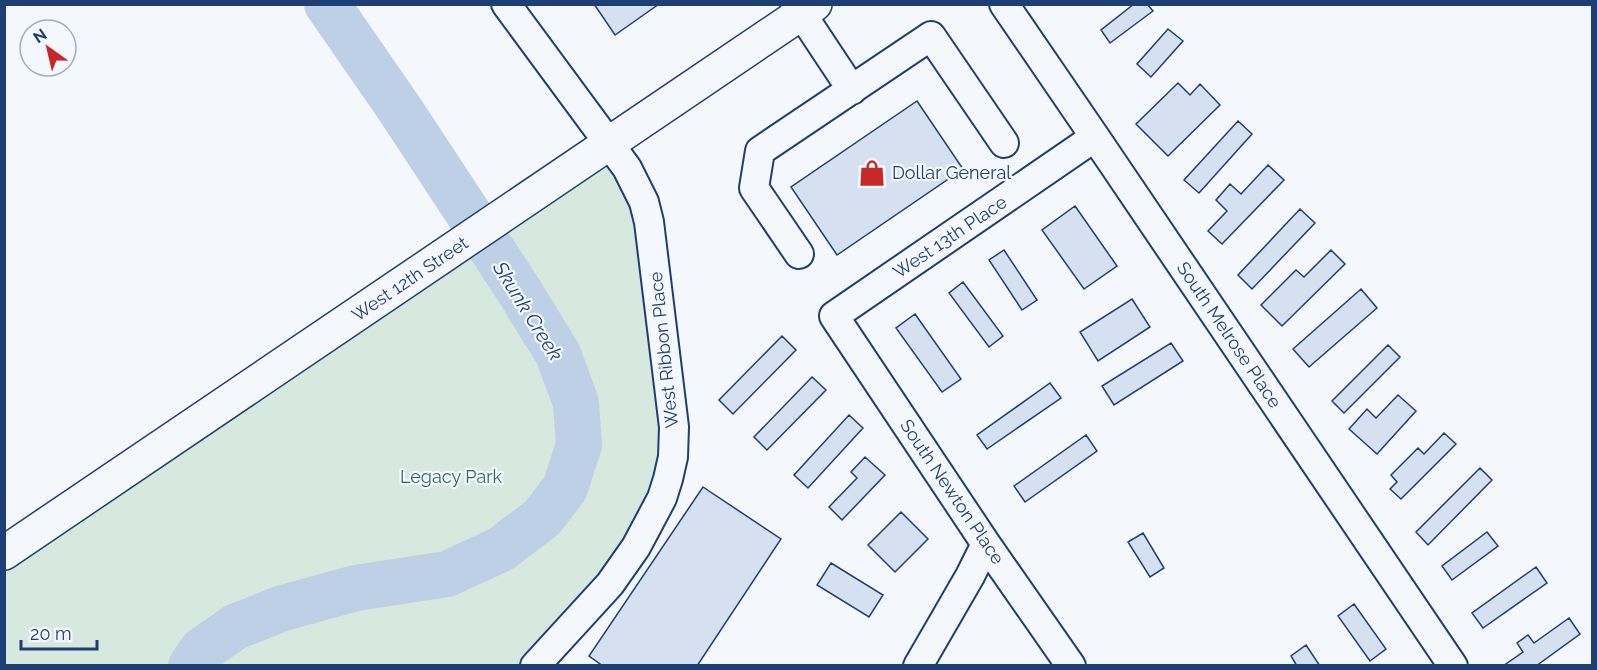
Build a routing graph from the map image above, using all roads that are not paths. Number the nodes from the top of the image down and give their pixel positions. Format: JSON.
{"nodes":[{"id":1,"x":506,"y":4,"type":"edge"},
{"id":2,"x":1004,"y":4,"type":"edge"},
{"id":3,"x":804,"y":8,"type":"edge"},
{"id":4,"x":852,"y":90,"type":"junction"},
{"id":5,"x":1095,"y":137,"type":"junction"},
{"id":6,"x":1005,"y":143,"type":"dead end"},
{"id":7,"x":609,"y":144,"type":"junction"},
{"id":8,"x":799,"y":254,"type":"dead end"},
{"id":9,"x":834,"y":316,"type":"joint"},
{"id":10,"x":986,"y":544,"type":"junction"},
{"id":11,"x":4,"y":553,"type":"edge"},
{"id":12,"x":535,"y":666,"type":"edge"},
{"id":13,"x":918,"y":666,"type":"edge"},
{"id":14,"x":1071,"y":666,"type":"edge"},
{"id":15,"x":1453,"y":666,"type":"edge"}],
"edges":[{"from":1,"to":7,"type":"street","name":"West Ribbon Place"},
{"from":2,"to":5,"type":"street","name":"South Melrose Place"},
{"from":3,"to":4,"type":"street"},
{"from":3,"to":7,"type":"main road","name":"West 12th Street"},
{"from":4,"to":6,"type":"street"},
{"from":4,"to":8,"type":"street"},
{"from":5,"to":9,"type":"street","name":"West 13th Place"},
{"from":5,"to":15,"type":"street","name":"South Melrose Place"},
{"from":7,"to":11,"type":"main road","name":"West 12th Street"},
{"from":7,"to":12,"type":"street","name":"West Ribbon Place"},
{"from":9,"to":10,"type":"street","name":"South Newton Place"},
{"from":10,"to":13,"type":"street"},
{"from":10,"to":14,"type":"street","name":"South Newton Place"}]}
